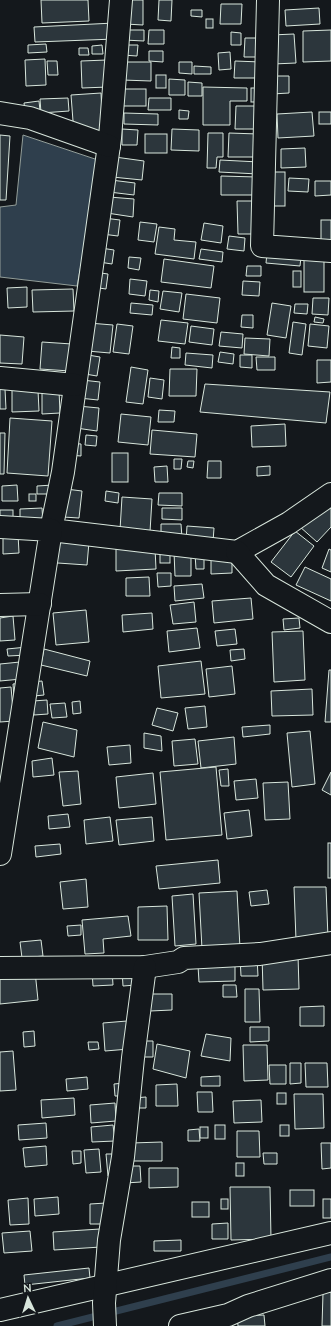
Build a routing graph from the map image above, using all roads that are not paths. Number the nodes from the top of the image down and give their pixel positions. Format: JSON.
{"nodes":[{"id":1,"x":121,"y":0,"type":"edge"},
{"id":2,"x":268,"y":0,"type":"edge"},
{"id":3,"x":0,"y":113,"type":"edge"},
{"id":4,"x":109,"y":146,"type":"junction"},
{"id":5,"x":331,"y":252,"type":"edge"},
{"id":6,"x":0,"y":378,"type":"edge"},
{"id":7,"x":75,"y":385,"type":"junction"},
{"id":8,"x":331,"y":494,"type":"edge"},
{"id":9,"x":0,"y":527,"type":"edge"},
{"id":10,"x":51,"y":530,"type":"junction"},
{"id":11,"x":237,"y":552,"type":"junction"},
{"id":12,"x":40,"y":604,"type":"junction"},
{"id":13,"x":0,"y":605,"type":"edge"},
{"id":14,"x":331,"y":622,"type":"edge"},
{"id":15,"x":0,"y":854,"type":"edge"},
{"id":16,"x":331,"y":943,"type":"edge"},
{"id":17,"x":145,"y":966,"type":"junction"},
{"id":18,"x":0,"y":968,"type":"edge"},
{"id":19,"x":331,"y":1233,"type":"edge"},
{"id":20,"x":331,"y":1280,"type":"edge"},
{"id":21,"x":105,"y":1294,"type":"junction"},
{"id":22,"x":0,"y":1310,"type":"edge"},
{"id":23,"x":227,"y":1321,"type":"edge"},
{"id":24,"x":105,"y":1326,"type":"edge"},
{"id":25,"x":180,"y":1326,"type":"edge"}],
"edges":[{"from":1,"to":4,"type":"street"},
{"from":2,"to":5,"type":"street"},
{"from":3,"to":4,"type":"street"},
{"from":4,"to":7,"type":"street"},
{"from":6,"to":7,"type":"street"},
{"from":7,"to":10,"type":"street"},
{"from":8,"to":11,"type":"street"},
{"from":9,"to":10,"type":"street"},
{"from":10,"to":11,"type":"street"},
{"from":10,"to":12,"type":"street"},
{"from":11,"to":14,"type":"street"},
{"from":12,"to":13,"type":"street"},
{"from":12,"to":15,"type":"street"},
{"from":16,"to":17,"type":"street"},
{"from":17,"to":18,"type":"street"},
{"from":17,"to":21,"type":"street"},
{"from":19,"to":21,"type":"street"},
{"from":20,"to":23,"type":"street"},
{"from":21,"to":22,"type":"street"},
{"from":21,"to":24,"type":"street"},
{"from":23,"to":25,"type":"street"}]}
